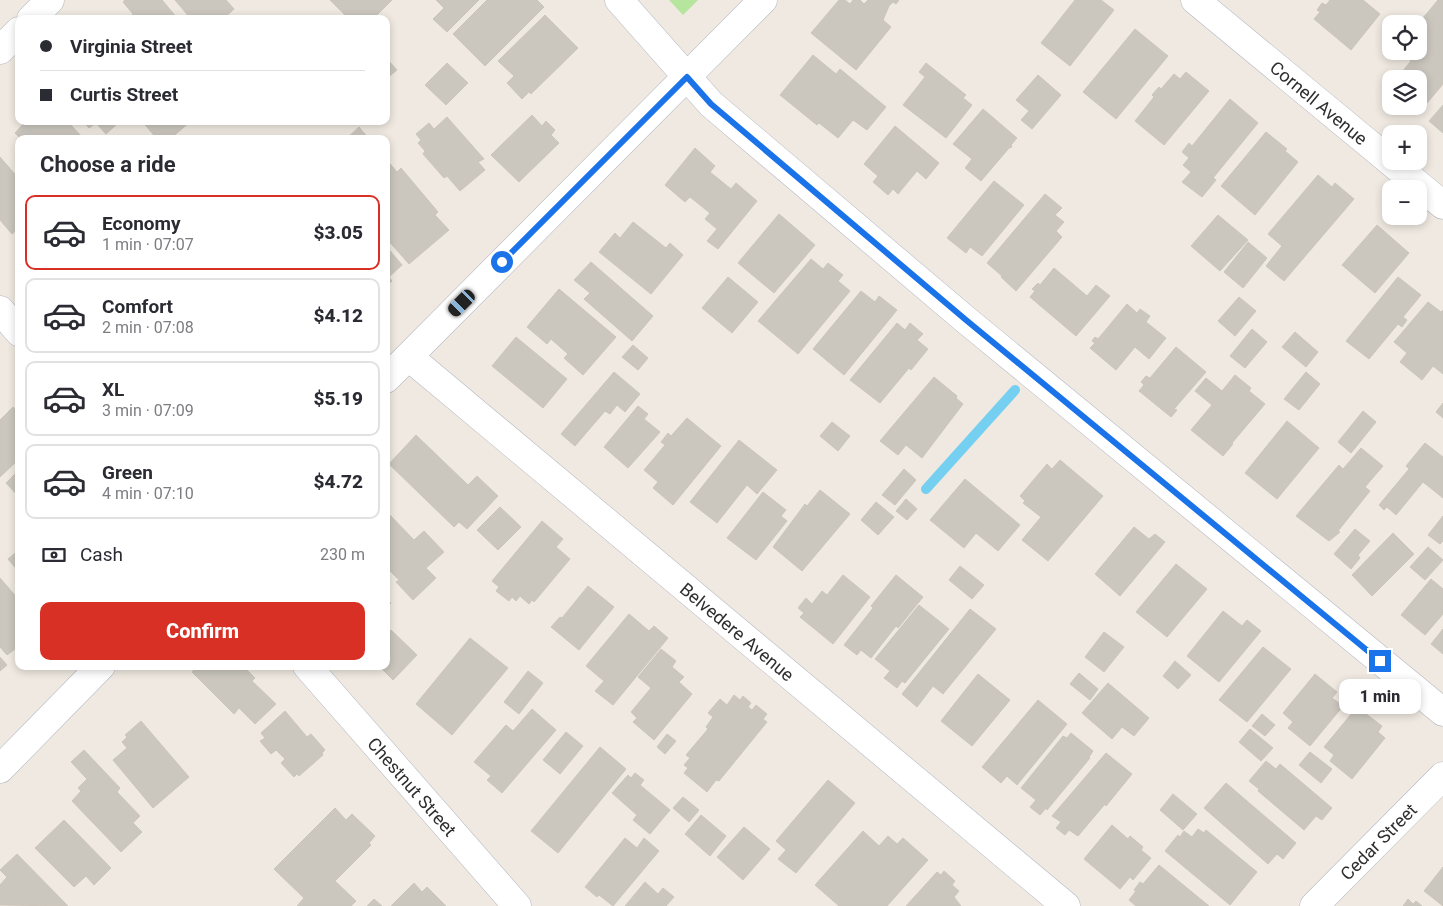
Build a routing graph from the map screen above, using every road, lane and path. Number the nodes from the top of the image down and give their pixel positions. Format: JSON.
{"nodes":[{"id":1,"x":50,"y":0,"type":"edge"},
{"id":2,"x":619,"y":0,"type":"edge"},
{"id":3,"x":762,"y":0,"type":"edge"},
{"id":4,"x":1195,"y":0,"type":"edge"},
{"id":5,"x":35,"y":15,"type":"edge"},
{"id":6,"x":15,"y":36,"type":"edge"},
{"id":7,"x":0,"y":50,"type":"edge"},
{"id":8,"x":687,"y":77,"type":"junction"},
{"id":9,"x":1443,"y":205,"type":"edge"},
{"id":10,"x":0,"y":310,"type":"edge"},
{"id":11,"x":15,"y":327,"type":"edge"},
{"id":12,"x":409,"y":357,"type":"junction"},
{"id":13,"x":390,"y":375,"type":"edge"},
{"id":14,"x":97,"y":670,"type":"edge"},
{"id":15,"x":310,"y":670,"type":"edge"},
{"id":16,"x":1443,"y":712,"type":"edge"},
{"id":17,"x":0,"y":769,"type":"edge"},
{"id":18,"x":1443,"y":776,"type":"edge"},
{"id":19,"x":516,"y":906,"type":"edge"},
{"id":20,"x":1066,"y":906,"type":"edge"},
{"id":21,"x":1314,"y":906,"type":"edge"}],
"edges":[{"from":1,"to":5,"type":"street"},
{"from":2,"to":8,"type":"street"},
{"from":3,"to":8,"type":"street"},
{"from":4,"to":9,"type":"street","name":"Cornell Avenue"},
{"from":6,"to":7,"type":"street"},
{"from":8,"to":12,"type":"street"},
{"from":8,"to":16,"type":"street"},
{"from":10,"to":11,"type":"street"},
{"from":12,"to":13,"type":"street"},
{"from":12,"to":20,"type":"street","name":"Belvedere Avenue"},
{"from":14,"to":17,"type":"street"},
{"from":15,"to":19,"type":"street","name":"Chestnut Street"},
{"from":18,"to":21,"type":"street","name":"Cedar Street"}]}
